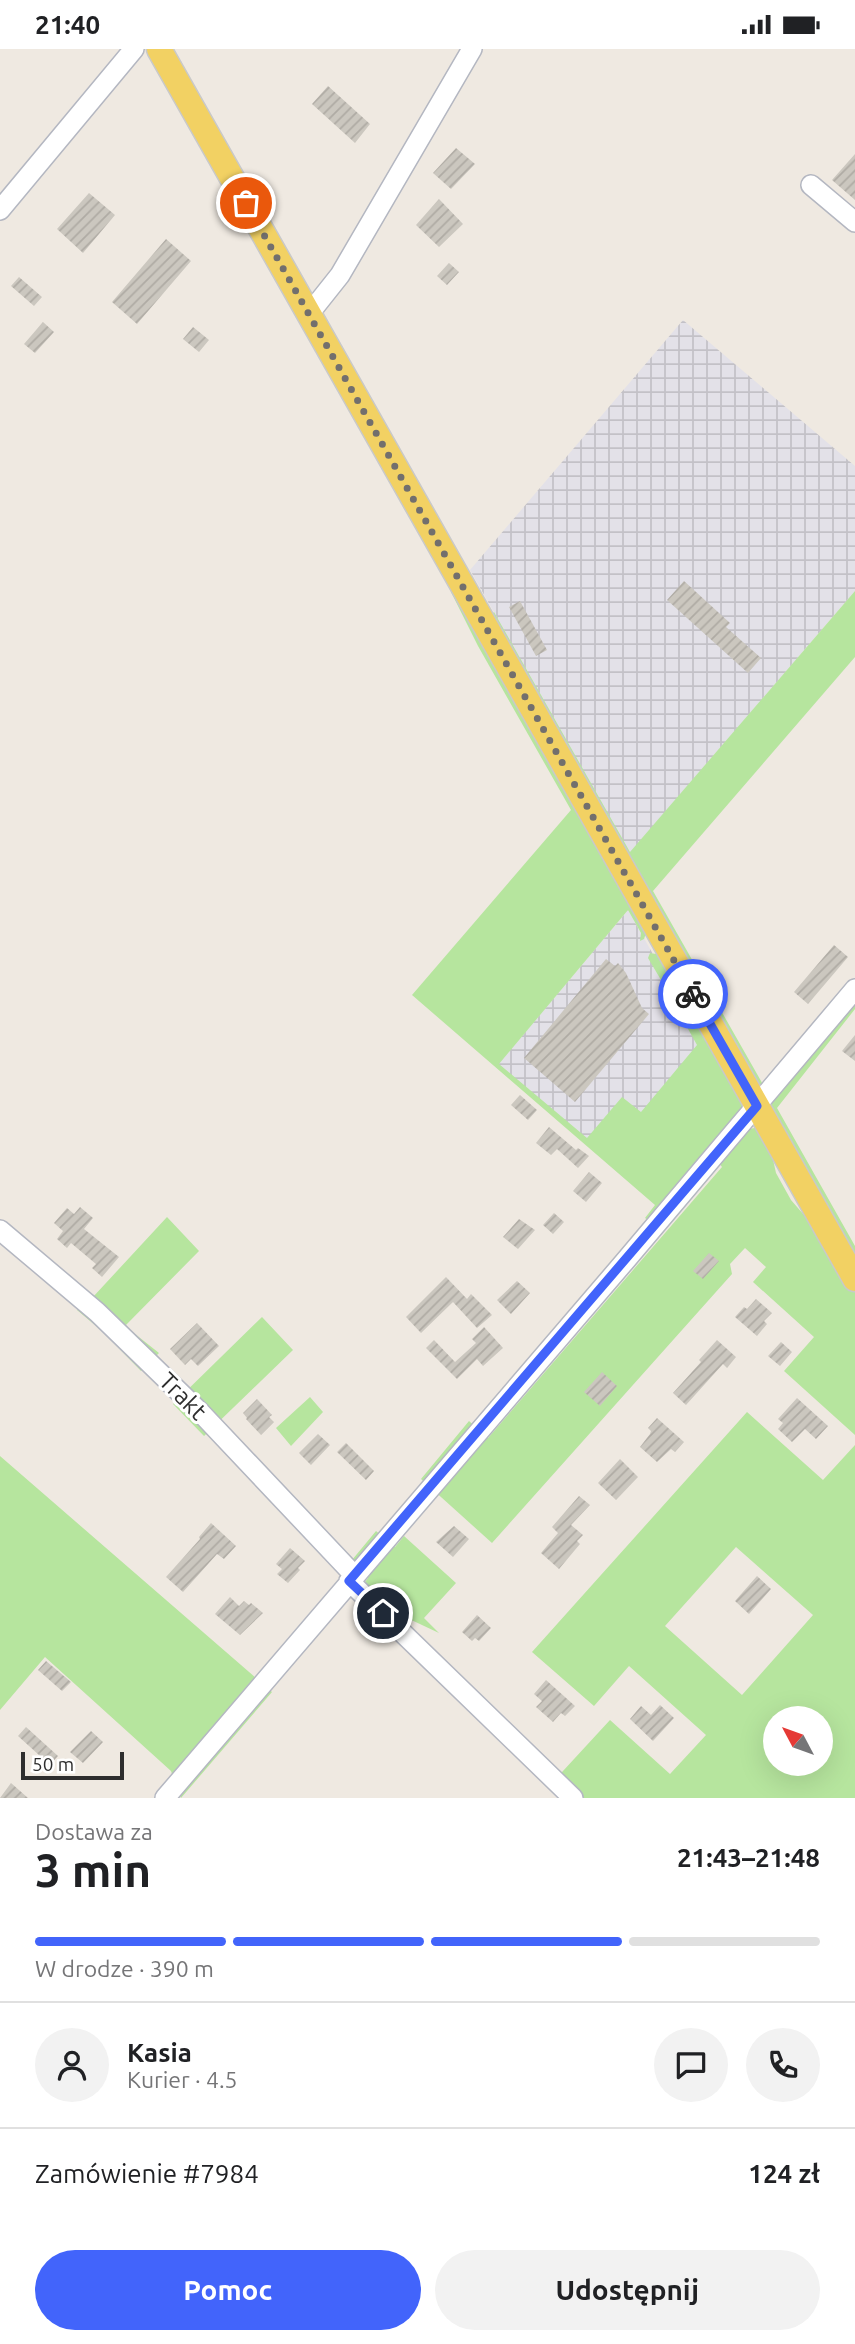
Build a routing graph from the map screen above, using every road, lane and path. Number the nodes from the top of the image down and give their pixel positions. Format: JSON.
{"nodes":[{"id":1,"x":134,"y":49,"type":"edge"},
{"id":2,"x":159,"y":49,"type":"edge"},
{"id":3,"x":472,"y":49,"type":"edge"},
{"id":4,"x":811,"y":185,"type":"dead end"},
{"id":5,"x":0,"y":210,"type":"edge"},
{"id":6,"x":855,"y":222,"type":"edge"},
{"id":7,"x":309,"y":314,"type":"junction"},
{"id":8,"x":855,"y":991,"type":"edge"},
{"id":9,"x":757,"y":1106,"type":"junction"},
{"id":10,"x":0,"y":1230,"type":"edge"},
{"id":11,"x":855,"y":1279,"type":"edge"},
{"id":12,"x":352,"y":1578,"type":"junction"},
{"id":13,"x":164,"y":1798,"type":"edge"},
{"id":14,"x":573,"y":1798,"type":"edge"}],
"edges":[{"from":1,"to":5,"type":"street"},
{"from":2,"to":7,"type":"main road"},
{"from":3,"to":7,"type":"street"},
{"from":4,"to":6,"type":"street"},
{"from":7,"to":9,"type":"main road"},
{"from":8,"to":9,"type":"street"},
{"from":9,"to":11,"type":"main road"},
{"from":9,"to":12,"type":"street"},
{"from":10,"to":12,"type":"street","name":"Trakt"},
{"from":12,"to":13,"type":"street"},
{"from":12,"to":14,"type":"street","name":"Trakt"}]}
